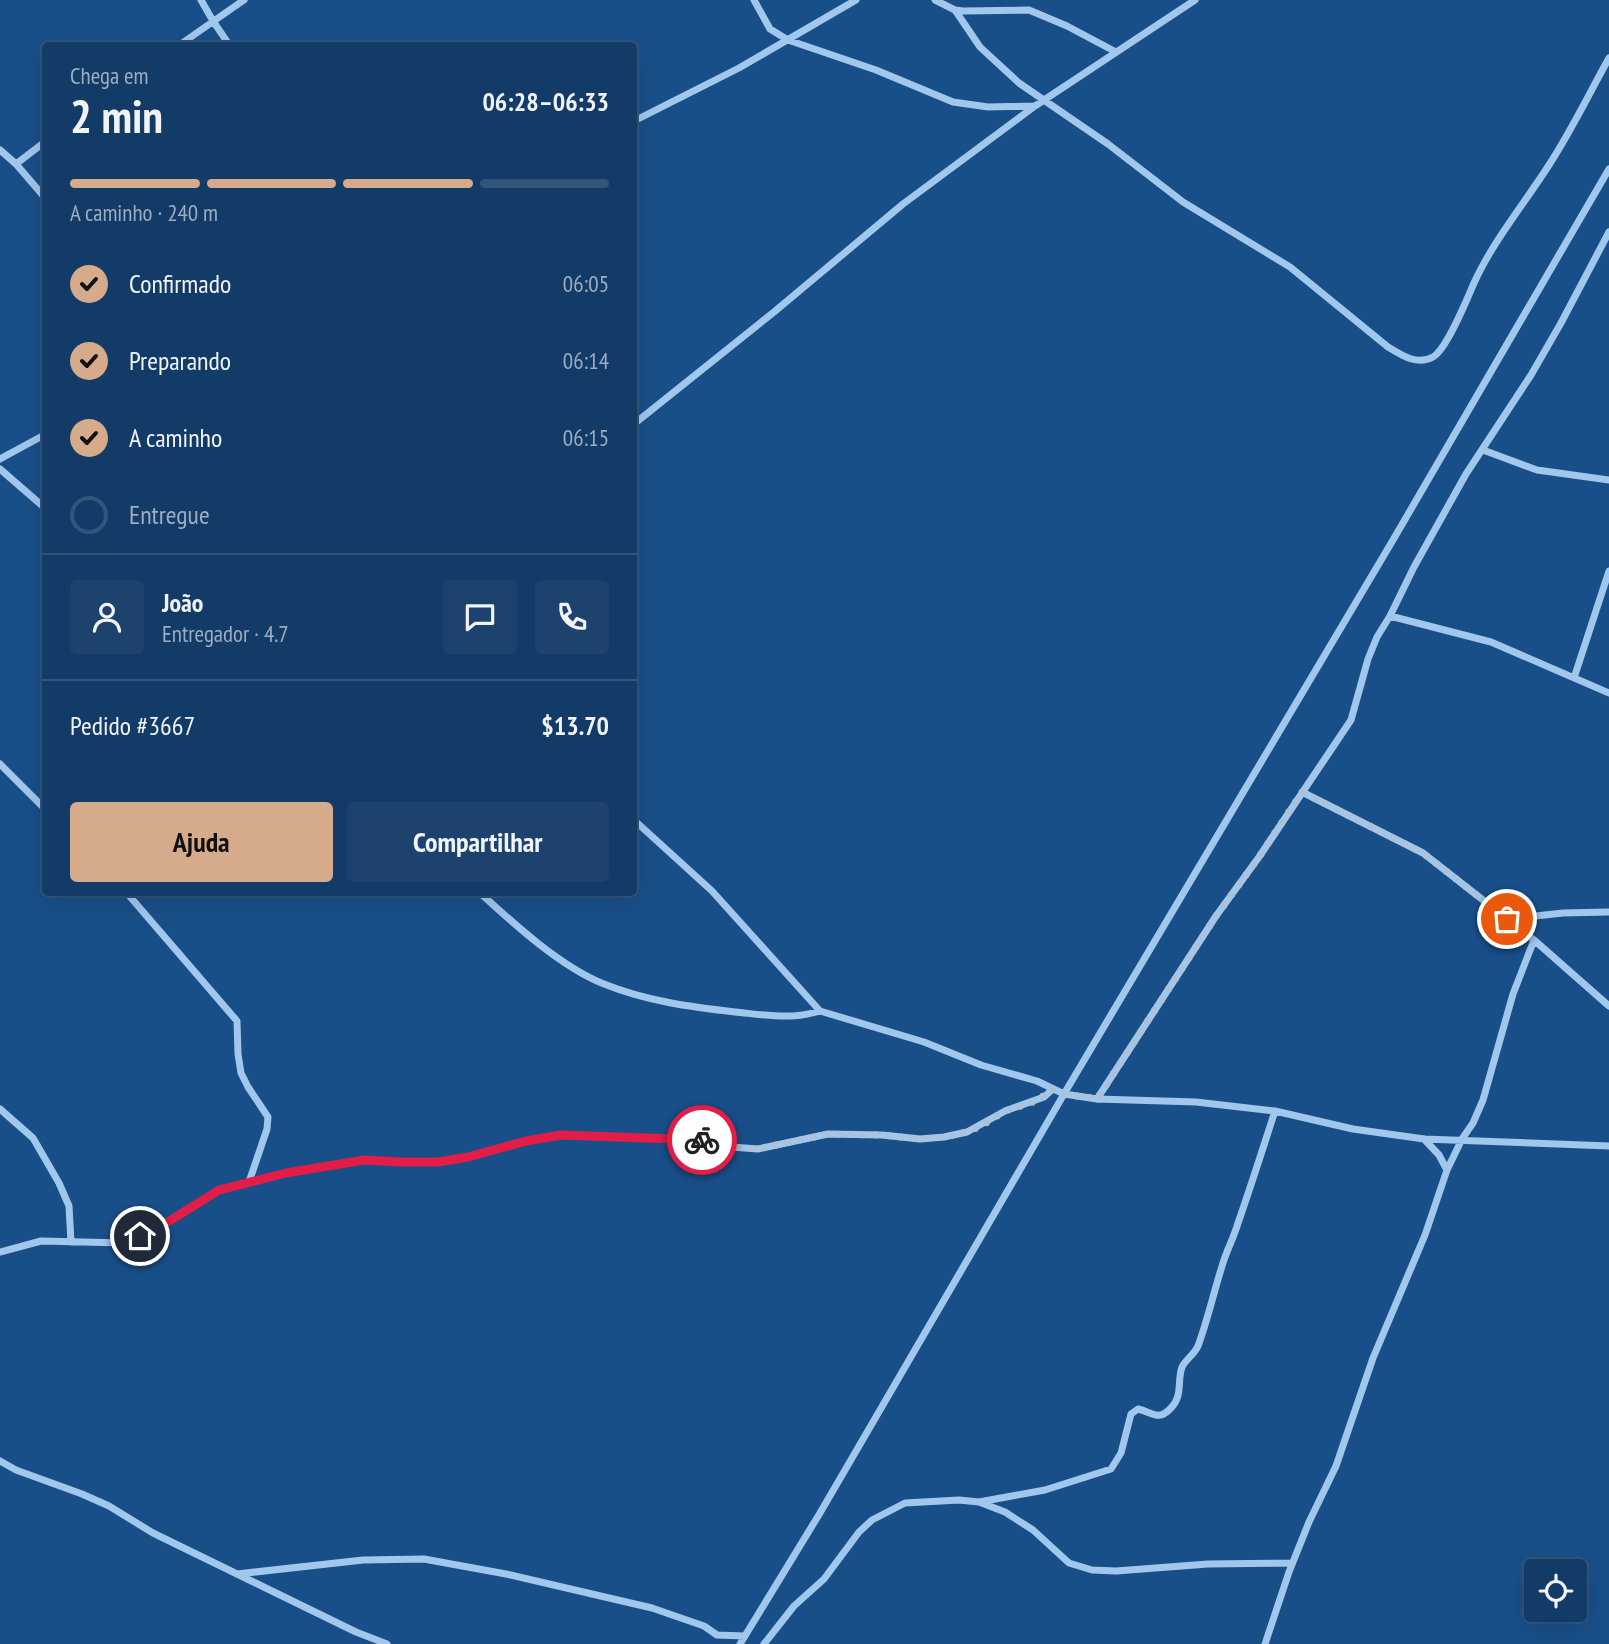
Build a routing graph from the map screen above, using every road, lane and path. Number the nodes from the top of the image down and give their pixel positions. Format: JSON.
{"nodes":[{"id":1,"x":201,"y":0,"type":"edge"},
{"id":2,"x":244,"y":0,"type":"edge"},
{"id":3,"x":754,"y":0,"type":"edge"},
{"id":4,"x":856,"y":0,"type":"edge"},
{"id":5,"x":935,"y":0,"type":"edge"},
{"id":6,"x":1191,"y":1,"type":"edge"},
{"id":7,"x":955,"y":10,"type":"junction"},
{"id":8,"x":213,"y":21,"type":"junction"},
{"id":9,"x":788,"y":40,"type":"junction"},
{"id":10,"x":184,"y":42,"type":"edge"},
{"id":11,"x":227,"y":42,"type":"edge"},
{"id":12,"x":1116,"y":52,"type":"junction"},
{"id":13,"x":1609,"y":58,"type":"edge"},
{"id":14,"x":1044,"y":100,"type":"junction"},
{"id":15,"x":1035,"y":106,"type":"junction"},
{"id":16,"x":637,"y":119,"type":"edge"},
{"id":17,"x":42,"y":144,"type":"edge"},
{"id":18,"x":0,"y":150,"type":"edge"},
{"id":19,"x":16,"y":164,"type":"junction"},
{"id":20,"x":1609,"y":169,"type":"edge"},
{"id":21,"x":42,"y":194,"type":"edge"},
{"id":22,"x":1609,"y":234,"type":"edge"},
{"id":23,"x":637,"y":422,"type":"edge"},
{"id":24,"x":42,"y":436,"type":"edge"},
{"id":25,"x":1483,"y":450,"type":"junction"},
{"id":26,"x":0,"y":459,"type":"edge"},
{"id":27,"x":0,"y":469,"type":"edge"},
{"id":28,"x":1609,"y":480,"type":"edge"},
{"id":29,"x":42,"y":506,"type":"edge"},
{"id":30,"x":1609,"y":570,"type":"edge"},
{"id":31,"x":1390,"y":616,"type":"junction"},
{"id":32,"x":1574,"y":678,"type":"junction"},
{"id":33,"x":1609,"y":693,"type":"edge"},
{"id":34,"x":0,"y":764,"type":"edge"},
{"id":35,"x":1302,"y":792,"type":"junction"},
{"id":36,"x":42,"y":806,"type":"edge"},
{"id":37,"x":637,"y":823,"type":"edge"},
{"id":38,"x":129,"y":896,"type":"edge"},
{"id":39,"x":484,"y":896,"type":"edge"},
{"id":40,"x":1609,"y":912,"type":"edge"},
{"id":41,"x":1507,"y":919,"type":"junction"},
{"id":42,"x":1534,"y":940,"type":"junction"},
{"id":43,"x":1609,"y":1006,"type":"edge"},
{"id":44,"x":820,"y":1011,"type":"junction"},
{"id":45,"x":1053,"y":1089,"type":"junction"},
{"id":46,"x":1064,"y":1094,"type":"junction"},
{"id":47,"x":1097,"y":1099,"type":"junction"},
{"id":48,"x":0,"y":1109,"type":"edge"},
{"id":49,"x":1275,"y":1111,"type":"junction"},
{"id":50,"x":1424,"y":1139,"type":"junction"},
{"id":51,"x":1462,"y":1139,"type":"junction"},
{"id":52,"x":1609,"y":1146,"type":"edge"},
{"id":53,"x":1447,"y":1170,"type":"junction"},
{"id":54,"x":249,"y":1182,"type":"junction"},
{"id":55,"x":71,"y":1241,"type":"junction"},
{"id":56,"x":0,"y":1252,"type":"edge"},
{"id":57,"x":0,"y":1461,"type":"edge"},
{"id":58,"x":979,"y":1502,"type":"junction"},
{"id":59,"x":1292,"y":1563,"type":"junction"},
{"id":60,"x":237,"y":1574,"type":"junction"},
{"id":61,"x":744,"y":1636,"type":"junction"},
{"id":62,"x":387,"y":1644,"type":"edge"},
{"id":63,"x":740,"y":1644,"type":"edge"},
{"id":64,"x":764,"y":1644,"type":"edge"},
{"id":65,"x":1265,"y":1644,"type":"edge"}],
"edges":[{"from":1,"to":8,"type":"street"},
{"from":2,"to":8,"type":"street"},
{"from":3,"to":9,"type":"street"},
{"from":4,"to":9,"type":"street"},
{"from":5,"to":7,"type":"street"},
{"from":6,"to":12,"type":"street"},
{"from":7,"to":12,"type":"street"},
{"from":7,"to":14,"type":"street"},
{"from":8,"to":10,"type":"street"},
{"from":8,"to":11,"type":"street"},
{"from":9,"to":15,"type":"street"},
{"from":9,"to":16,"type":"street"},
{"from":12,"to":14,"type":"street"},
{"from":13,"to":14,"type":"street"},
{"from":14,"to":15,"type":"street"},
{"from":15,"to":23,"type":"street"},
{"from":17,"to":19,"type":"street"},
{"from":18,"to":19,"type":"street"},
{"from":19,"to":21,"type":"street"},
{"from":20,"to":46,"type":"street"},
{"from":22,"to":25,"type":"street"},
{"from":24,"to":26,"type":"street"},
{"from":25,"to":28,"type":"street"},
{"from":25,"to":31,"type":"street"},
{"from":27,"to":29,"type":"street"},
{"from":30,"to":32,"type":"street"},
{"from":31,"to":32,"type":"street"},
{"from":31,"to":35,"type":"street"},
{"from":32,"to":33,"type":"street"},
{"from":34,"to":36,"type":"street"},
{"from":35,"to":41,"type":"street"},
{"from":35,"to":47,"type":"street"},
{"from":37,"to":44,"type":"street"},
{"from":38,"to":54,"type":"street"},
{"from":39,"to":44,"type":"street"},
{"from":40,"to":41,"type":"street"},
{"from":41,"to":42,"type":"street"},
{"from":42,"to":43,"type":"street"},
{"from":42,"to":51,"type":"street"},
{"from":44,"to":45,"type":"street"},
{"from":45,"to":46,"type":"street"},
{"from":45,"to":54,"type":"street"},
{"from":46,"to":47,"type":"street"},
{"from":46,"to":61,"type":"street"},
{"from":47,"to":49,"type":"street"},
{"from":48,"to":55,"type":"street"},
{"from":49,"to":50,"type":"street"},
{"from":49,"to":58,"type":"street"},
{"from":50,"to":51,"type":"street"},
{"from":50,"to":53,"type":"street"},
{"from":51,"to":52,"type":"street"},
{"from":51,"to":53,"type":"street"},
{"from":53,"to":59,"type":"street"},
{"from":54,"to":55,"type":"street"},
{"from":55,"to":56,"type":"street"},
{"from":57,"to":60,"type":"street"},
{"from":58,"to":59,"type":"street"},
{"from":58,"to":64,"type":"street"},
{"from":59,"to":65,"type":"street"},
{"from":60,"to":61,"type":"street"},
{"from":60,"to":62,"type":"street"},
{"from":61,"to":63,"type":"street"}]}
